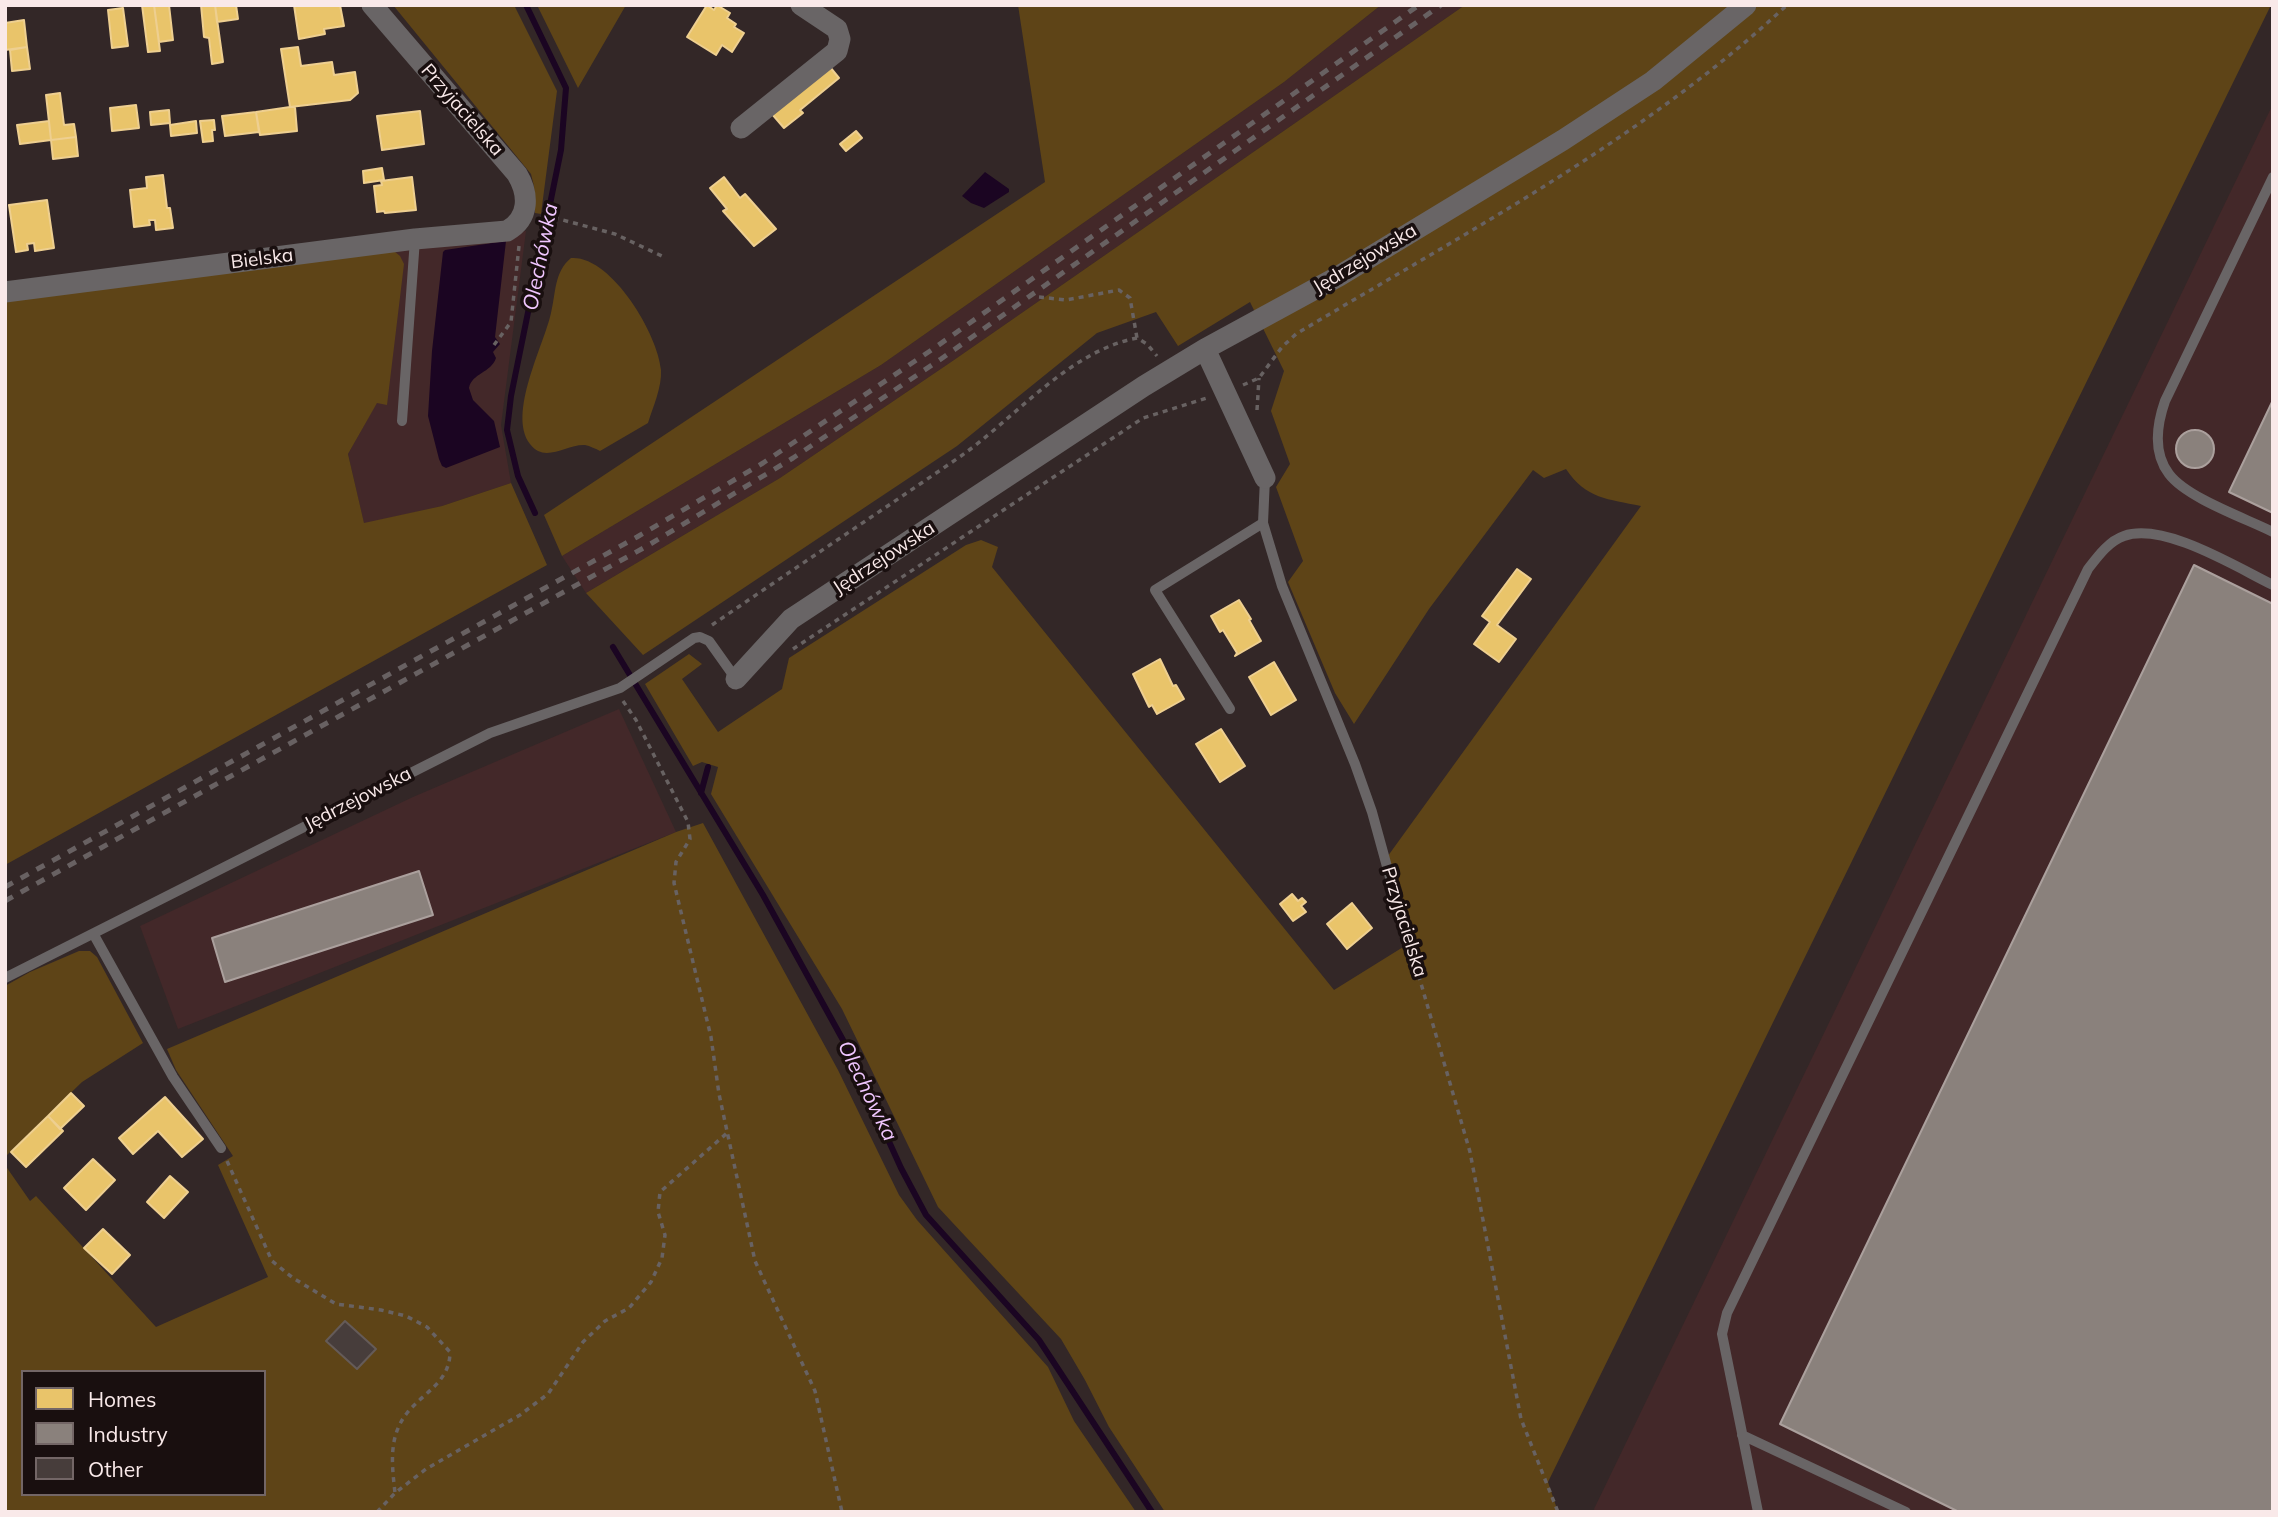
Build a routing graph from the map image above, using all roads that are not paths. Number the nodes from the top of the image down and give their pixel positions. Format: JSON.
{"nodes":[{"id":1,"x":372,"y":5,"type":"edge"},
{"id":2,"x":801,"y":5,"type":"edge"},
{"id":3,"x":1746,"y":5,"type":"edge"},
{"id":4,"x":741,"y":128,"type":"dead end"},
{"id":5,"x":2273,"y":177,"type":"edge"},
{"id":6,"x":517,"y":224,"type":"joint"},
{"id":7,"x":415,"y":239,"type":"junction"},
{"id":8,"x":5,"y":292,"type":"edge"},
{"id":9,"x":1205,"y":349,"type":"junction"},
{"id":10,"x":402,"y":421,"type":"dead end"},
{"id":11,"x":1265,"y":478,"type":"joint"},
{"id":12,"x":1263,"y":523,"type":"junction"},
{"id":13,"x":2273,"y":532,"type":"edge"},
{"id":14,"x":2273,"y":585,"type":"edge"},
{"id":15,"x":736,"y":679,"type":"joint"},
{"id":16,"x":1230,"y":709,"type":"dead end"},
{"id":17,"x":94,"y":935,"type":"junction"},
{"id":18,"x":1408,"y":943,"type":"road end"},
{"id":19,"x":5,"y":978,"type":"edge"},
{"id":20,"x":221,"y":1148,"type":"road end"},
{"id":21,"x":1742,"y":1435,"type":"junction"},
{"id":22,"x":1758,"y":1512,"type":"edge"},
{"id":23,"x":1906,"y":1512,"type":"edge"}],
"edges":[{"from":1,"to":6,"type":"street","name":"Przyjacielska"},
{"from":2,"to":4,"type":"street"},
{"from":3,"to":9,"type":"street","name":"Jędrzejowska"},
{"from":5,"to":13,"type":"lane"},
{"from":6,"to":7,"type":"street","name":"Bielska"},
{"from":7,"to":8,"type":"street","name":"Bielska"},
{"from":7,"to":10,"type":"lane"},
{"from":9,"to":11,"type":"street","name":"Przyjacielska"},
{"from":9,"to":15,"type":"street","name":"Jędrzejowska"},
{"from":11,"to":12,"type":"lane","name":"Przyjacielska"},
{"from":12,"to":16,"type":"lane"},
{"from":12,"to":18,"type":"lane","name":"Przyjacielska"},
{"from":14,"to":21,"type":"lane"},
{"from":15,"to":17,"type":"lane","name":"Jędrzejowska"},
{"from":17,"to":19,"type":"lane","name":"Jędrzejowska"},
{"from":17,"to":20,"type":"lane"},
{"from":21,"to":22,"type":"lane"},
{"from":21,"to":23,"type":"lane"}]}
